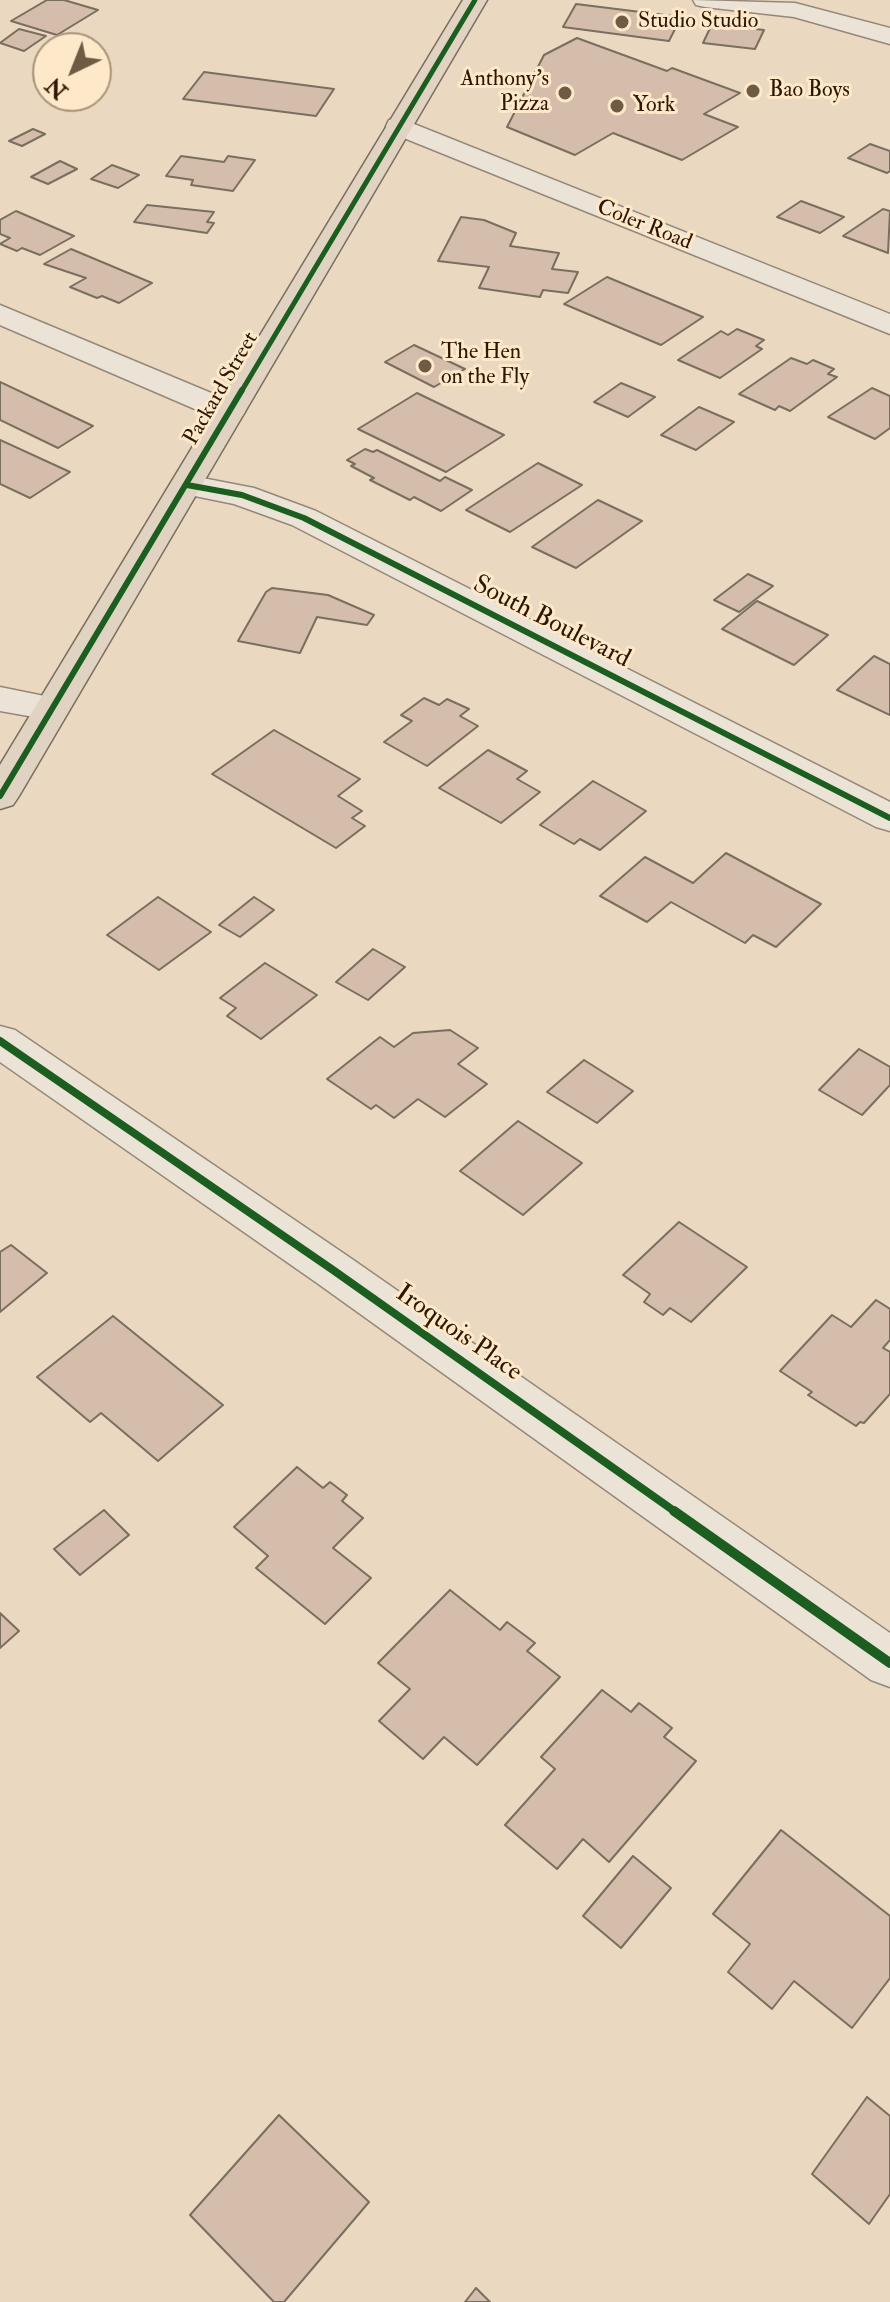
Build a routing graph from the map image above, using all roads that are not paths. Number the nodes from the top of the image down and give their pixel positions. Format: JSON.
{"nodes":[{"id":1,"x":475,"y":0,"type":"edge"},
{"id":2,"x":705,"y":0,"type":"edge"},
{"id":3,"x":890,"y":36,"type":"edge"},
{"id":4,"x":399,"y":126,"type":"junction"},
{"id":5,"x":0,"y":314,"type":"edge"},
{"id":6,"x":890,"y":325,"type":"edge"},
{"id":7,"x":229,"y":412,"type":"junction"},
{"id":8,"x":187,"y":485,"type":"junction"},
{"id":9,"x":0,"y":699,"type":"edge"},
{"id":10,"x":51,"y":708,"type":"junction"},
{"id":11,"x":0,"y":796,"type":"edge"},
{"id":12,"x":890,"y":818,"type":"edge"},
{"id":13,"x":0,"y":1041,"type":"edge"},
{"id":14,"x":890,"y":1663,"type":"edge"}],
"edges":[{"from":1,"to":4,"type":"main road","name":"Packard Street"},
{"from":2,"to":3,"type":"street"},
{"from":4,"to":6,"type":"street","name":"Coler Road"},
{"from":4,"to":7,"type":"main road","name":"Packard Street"},
{"from":5,"to":7,"type":"street"},
{"from":7,"to":8,"type":"main road","name":"Packard Street"},
{"from":8,"to":10,"type":"main road","name":"Packard Street"},
{"from":8,"to":12,"type":"street","name":"South Boulevard"},
{"from":9,"to":10,"type":"street"},
{"from":10,"to":11,"type":"main road","name":"Packard Street"},
{"from":13,"to":14,"type":"street","name":"Iroquois Place"}]}
